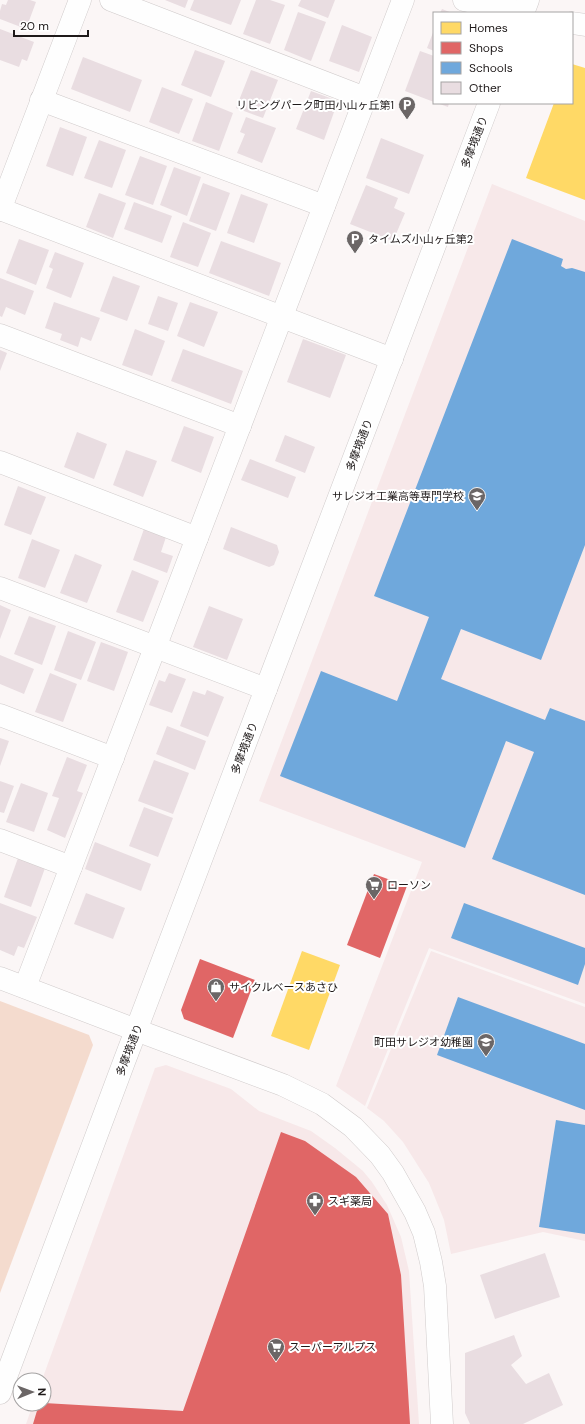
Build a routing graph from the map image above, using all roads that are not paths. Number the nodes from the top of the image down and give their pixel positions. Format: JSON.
{"nodes":[{"id":1,"x":80,"y":0,"type":"edge"},
{"id":2,"x":111,"y":0,"type":"edge"},
{"id":3,"x":403,"y":0,"type":"edge"},
{"id":4,"x":464,"y":0,"type":"edge"},
{"id":5,"x":528,"y":0,"type":"edge"},
{"id":6,"x":519,"y":12,"type":"edge"},
{"id":7,"x":524,"y":12,"type":"edge"},
{"id":8,"x":573,"y":23,"type":"edge"},
{"id":9,"x":585,"y":25,"type":"edge"},
{"id":10,"x":365,"y":98,"type":"junction"},
{"id":11,"x":42,"y":100,"type":"junction"},
{"id":12,"x":489,"y":104,"type":"edge"},
{"id":13,"x":324,"y":206,"type":"junction"},
{"id":14,"x":0,"y":210,"type":"edge"},
{"id":15,"x":281,"y":317,"type":"junction"},
{"id":16,"x":0,"y":335,"type":"edge"},
{"id":17,"x":392,"y":359,"type":"junction"},
{"id":18,"x":240,"y":426,"type":"junction"},
{"id":19,"x":0,"y":462,"type":"edge"},
{"id":20,"x":197,"y":538,"type":"junction"},
{"id":21,"x":0,"y":588,"type":"edge"},
{"id":22,"x":155,"y":646,"type":"junction"},
{"id":23,"x":266,"y":688,"type":"junction"},
{"id":24,"x":0,"y":715,"type":"edge"},
{"id":25,"x":112,"y":758,"type":"junction"},
{"id":26,"x":0,"y":840,"type":"edge"},
{"id":27,"x":71,"y":867,"type":"junction"},
{"id":28,"x":0,"y":978,"type":"edge"},
{"id":29,"x":25,"y":987,"type":"junction"},
{"id":30,"x":136,"y":1030,"type":"junction"},
{"id":31,"x":0,"y":1393,"type":"edge"},
{"id":32,"x":442,"y":1424,"type":"edge"}],
"edges":[{"from":1,"to":11,"type":"street"},
{"from":2,"to":10,"type":"street"},
{"from":3,"to":10,"type":"street"},
{"from":4,"to":6,"type":"street"},
{"from":5,"to":7,"type":"street"},
{"from":8,"to":9,"type":"street"},
{"from":10,"to":13,"type":"street"},
{"from":11,"to":13,"type":"street"},
{"from":11,"to":14,"type":"street"},
{"from":12,"to":17,"type":"street","name":"多摩境通り"},
{"from":13,"to":15,"type":"street"},
{"from":14,"to":15,"type":"street"},
{"from":15,"to":17,"type":"street"},
{"from":15,"to":18,"type":"street"},
{"from":16,"to":18,"type":"street"},
{"from":17,"to":23,"type":"street","name":"多摩境通り"},
{"from":18,"to":20,"type":"street"},
{"from":19,"to":20,"type":"street"},
{"from":20,"to":22,"type":"street"},
{"from":21,"to":22,"type":"street"},
{"from":22,"to":23,"type":"street"},
{"from":22,"to":25,"type":"street"},
{"from":23,"to":30,"type":"street","name":"多摩境通り"},
{"from":24,"to":25,"type":"street"},
{"from":25,"to":27,"type":"street"},
{"from":26,"to":27,"type":"street"},
{"from":27,"to":29,"type":"street"},
{"from":28,"to":29,"type":"street"},
{"from":29,"to":30,"type":"street"},
{"from":30,"to":31,"type":"street","name":"多摩境通り"},
{"from":30,"to":32,"type":"street"}]}
